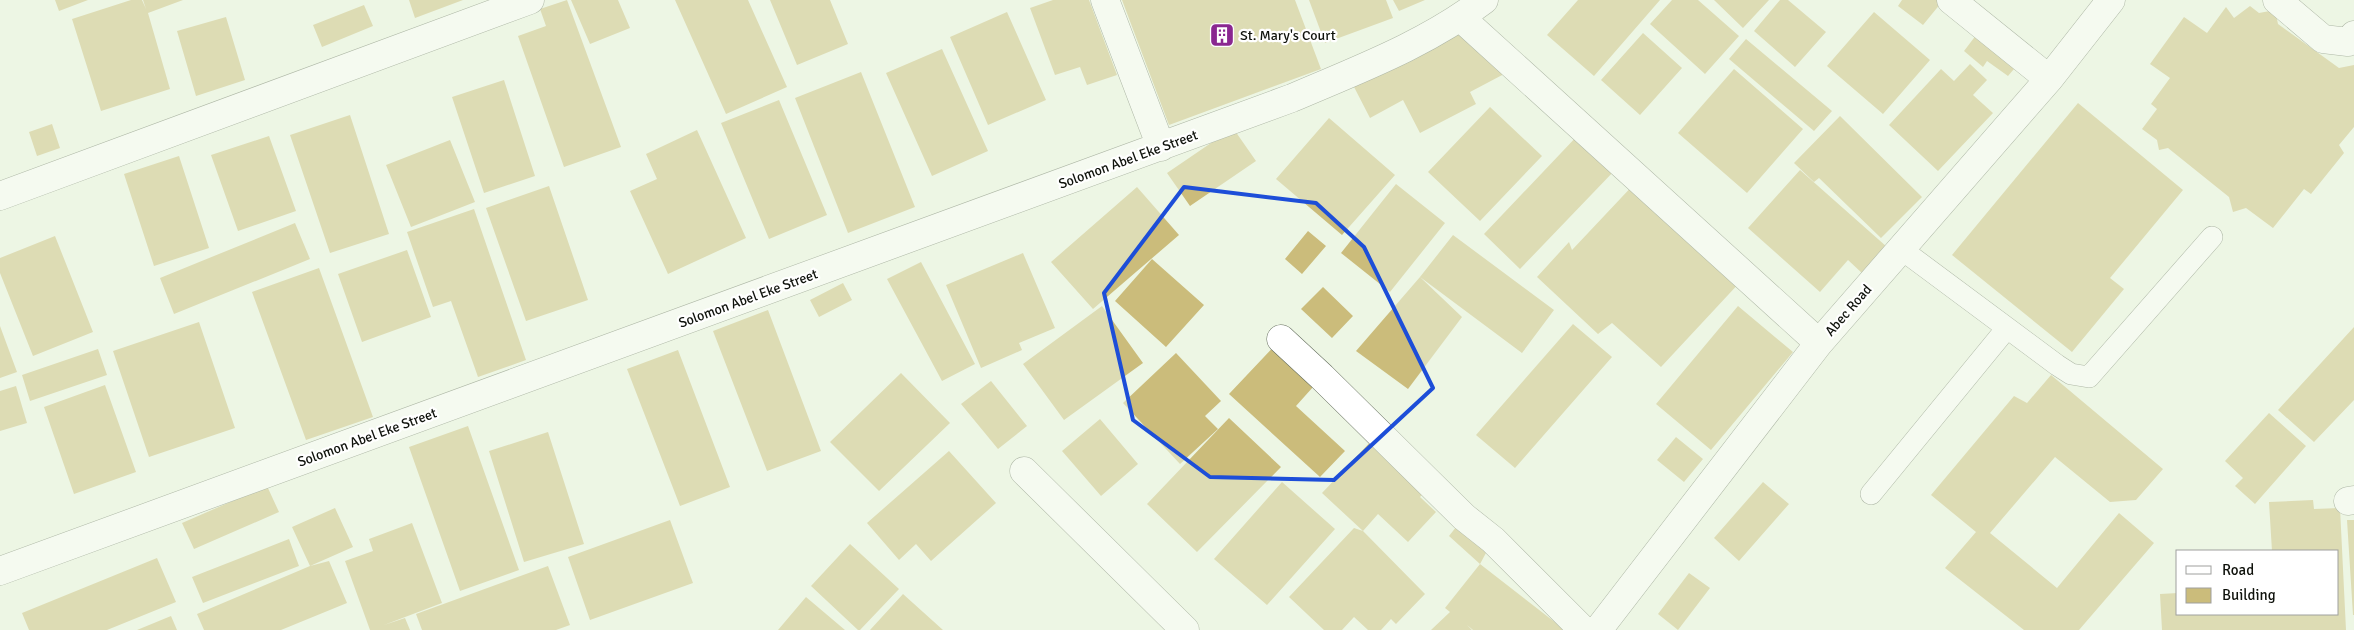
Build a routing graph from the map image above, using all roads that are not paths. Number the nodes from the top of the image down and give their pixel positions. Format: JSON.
{"nodes":[{"id":1,"x":530,"y":0,"type":"edge"},
{"id":2,"x":1105,"y":0,"type":"edge"},
{"id":3,"x":1484,"y":0,"type":"edge"},
{"id":4,"x":1951,"y":0,"type":"edge"},
{"id":5,"x":2111,"y":0,"type":"edge"},
{"id":6,"x":2277,"y":0,"type":"edge"},
{"id":7,"x":1461,"y":18,"type":"junction"},
{"id":8,"x":2354,"y":35,"type":"edge"},
{"id":9,"x":2049,"y":79,"type":"junction"},
{"id":10,"x":1161,"y":147,"type":"junction"},
{"id":11,"x":0,"y":196,"type":"edge"},
{"id":12,"x":2212,"y":237,"type":"dead end"},
{"id":13,"x":1901,"y":249,"type":"junction"},
{"id":14,"x":2007,"y":328,"type":"junction"},
{"id":15,"x":1280,"y":339,"type":"dead end"},
{"id":16,"x":1818,"y":343,"type":"junction"},
{"id":17,"x":1024,"y":470,"type":"dead end"},
{"id":18,"x":1871,"y":494,"type":"dead end"},
{"id":19,"x":0,"y":571,"type":"edge"},
{"id":20,"x":1185,"y":630,"type":"edge"},
{"id":21,"x":1583,"y":630,"type":"edge"},
{"id":22,"x":1598,"y":630,"type":"edge"}],
"edges":[{"from":1,"to":11,"type":"street"},
{"from":2,"to":10,"type":"street"},
{"from":3,"to":7,"type":"street","name":"Solomon Abel Eke Street"},
{"from":4,"to":9,"type":"street"},
{"from":5,"to":9,"type":"street","name":"Abec Road"},
{"from":6,"to":8,"type":"street"},
{"from":7,"to":10,"type":"street","name":"Solomon Abel Eke Street"},
{"from":7,"to":16,"type":"street"},
{"from":9,"to":13,"type":"street","name":"Abec Road"},
{"from":10,"to":19,"type":"street","name":"Solomon Abel Eke Street"},
{"from":12,"to":14,"type":"lane"},
{"from":13,"to":14,"type":"lane"},
{"from":13,"to":16,"type":"street","name":"Abec Road"},
{"from":14,"to":18,"type":"lane"},
{"from":15,"to":21,"type":"street"},
{"from":16,"to":22,"type":"street","name":"Abec Road"},
{"from":17,"to":20,"type":"street"}]}
